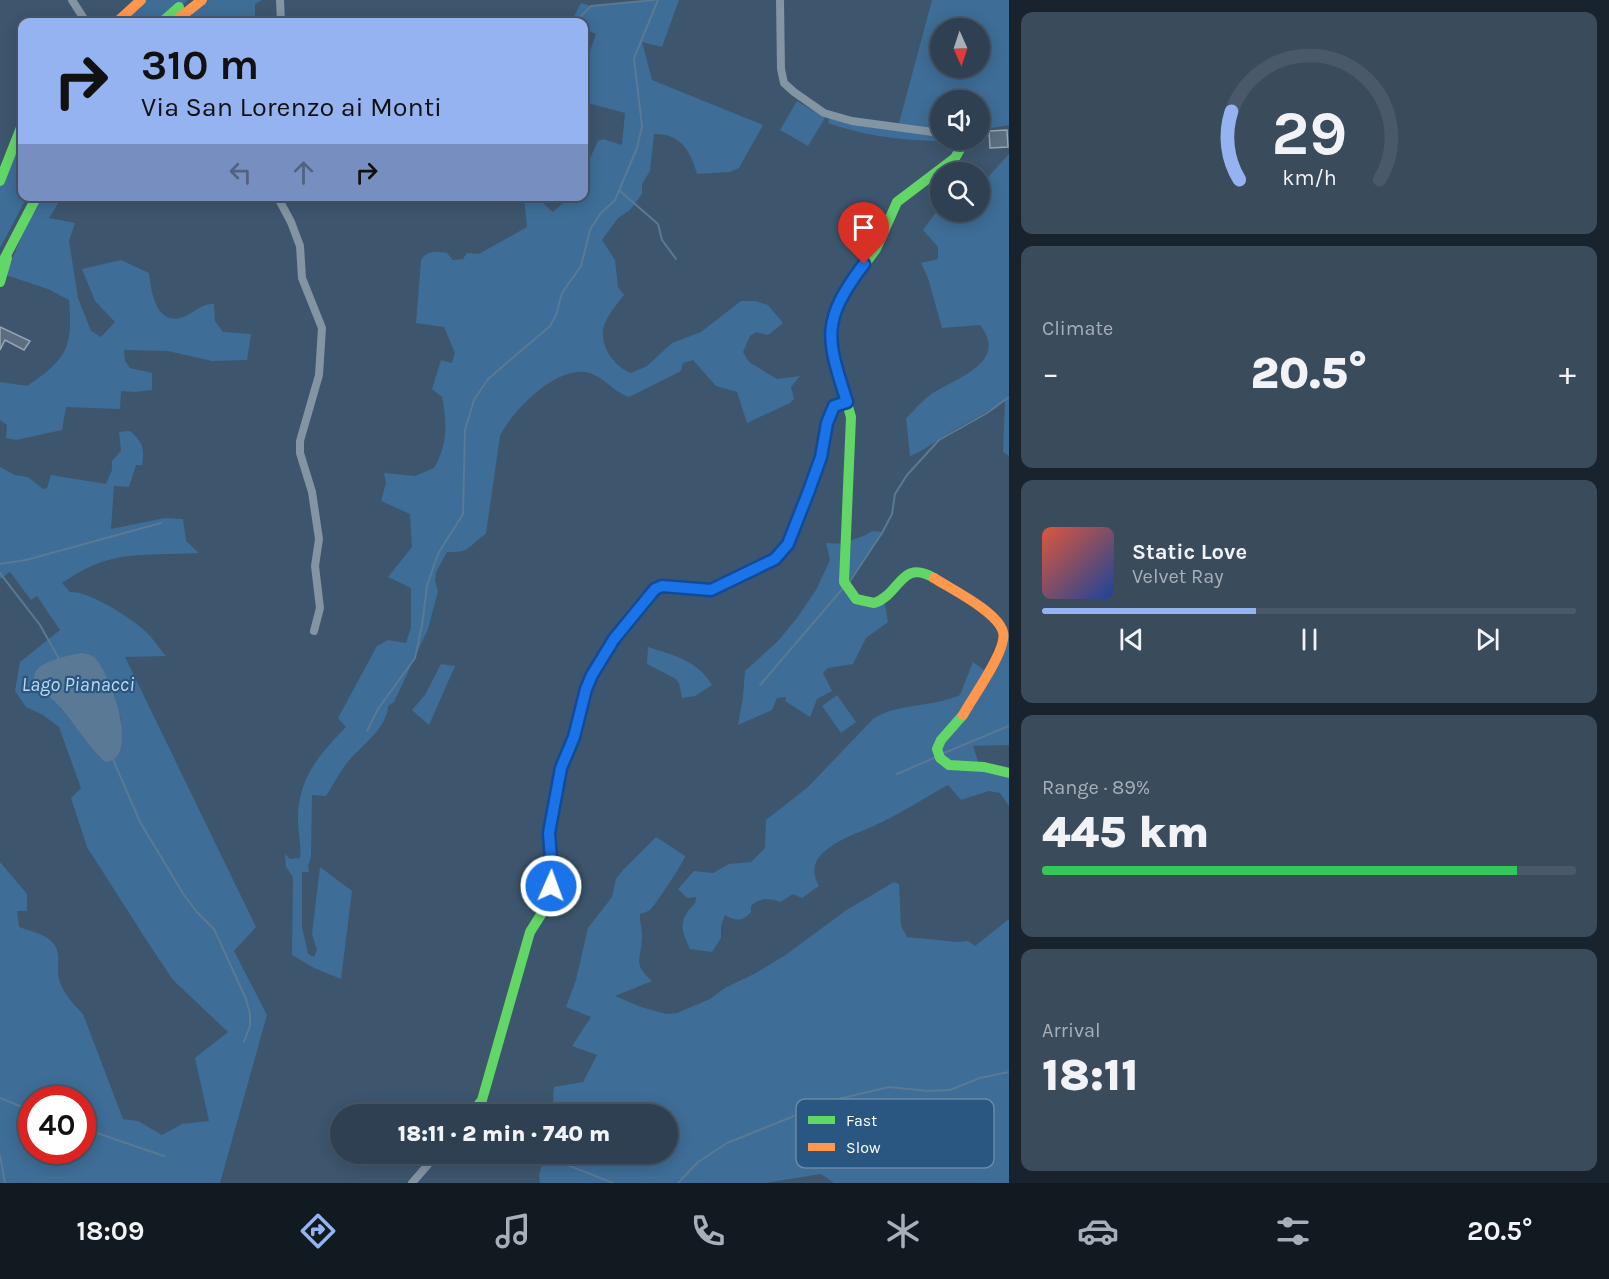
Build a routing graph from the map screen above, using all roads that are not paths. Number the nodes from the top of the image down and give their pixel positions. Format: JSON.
{"nodes":[{"id":1,"x":72,"y":0,"type":"edge"},
{"id":2,"x":141,"y":0,"type":"edge"},
{"id":3,"x":188,"y":0,"type":"edge"},
{"id":4,"x":202,"y":0,"type":"edge"},
{"id":5,"x":280,"y":0,"type":"edge"},
{"id":6,"x":780,"y":0,"type":"edge"},
{"id":7,"x":83,"y":18,"type":"edge"},
{"id":8,"x":121,"y":18,"type":"edge"},
{"id":9,"x":167,"y":18,"type":"edge"},
{"id":10,"x":179,"y":18,"type":"edge"},
{"id":11,"x":281,"y":18,"type":"edge"},
{"id":12,"x":930,"y":132,"type":"edge"},
{"id":13,"x":18,"y":135,"type":"edge"},
{"id":14,"x":961,"y":150,"type":"edge"},
{"id":15,"x":0,"y":181,"type":"edge"},
{"id":16,"x":25,"y":201,"type":"edge"},
{"id":17,"x":34,"y":201,"type":"edge"},
{"id":18,"x":280,"y":201,"type":"edge"},
{"id":19,"x":4,"y":249,"type":"edge"},
{"id":20,"x":0,"y":267,"type":"edge"},
{"id":21,"x":0,"y":282,"type":"edge"},
{"id":22,"x":847,"y":402,"type":"junction"},
{"id":23,"x":314,"y":631,"type":"dead end"},
{"id":24,"x":1009,"y":773,"type":"edge"},
{"id":25,"x":479,"y":1104,"type":"edge"},
{"id":26,"x":428,"y":1164,"type":"edge"},
{"id":27,"x":412,"y":1183,"type":"edge"}],
"edges":[{"from":1,"to":7,"type":"street"},
{"from":2,"to":8,"type":"main road"},
{"from":3,"to":9,"type":"main road"},
{"from":4,"to":10,"type":"main road"},
{"from":5,"to":11,"type":"street"},
{"from":6,"to":12,"type":"street"},
{"from":13,"to":15,"type":"main road"},
{"from":14,"to":22,"type":"main road"},
{"from":16,"to":19,"type":"main road"},
{"from":17,"to":19,"type":"main road"},
{"from":18,"to":23,"type":"street"},
{"from":19,"to":20,"type":"main road"},
{"from":19,"to":21,"type":"main road"},
{"from":22,"to":24,"type":"main road"},
{"from":22,"to":25,"type":"main road"},
{"from":26,"to":27,"type":"street"}]}
